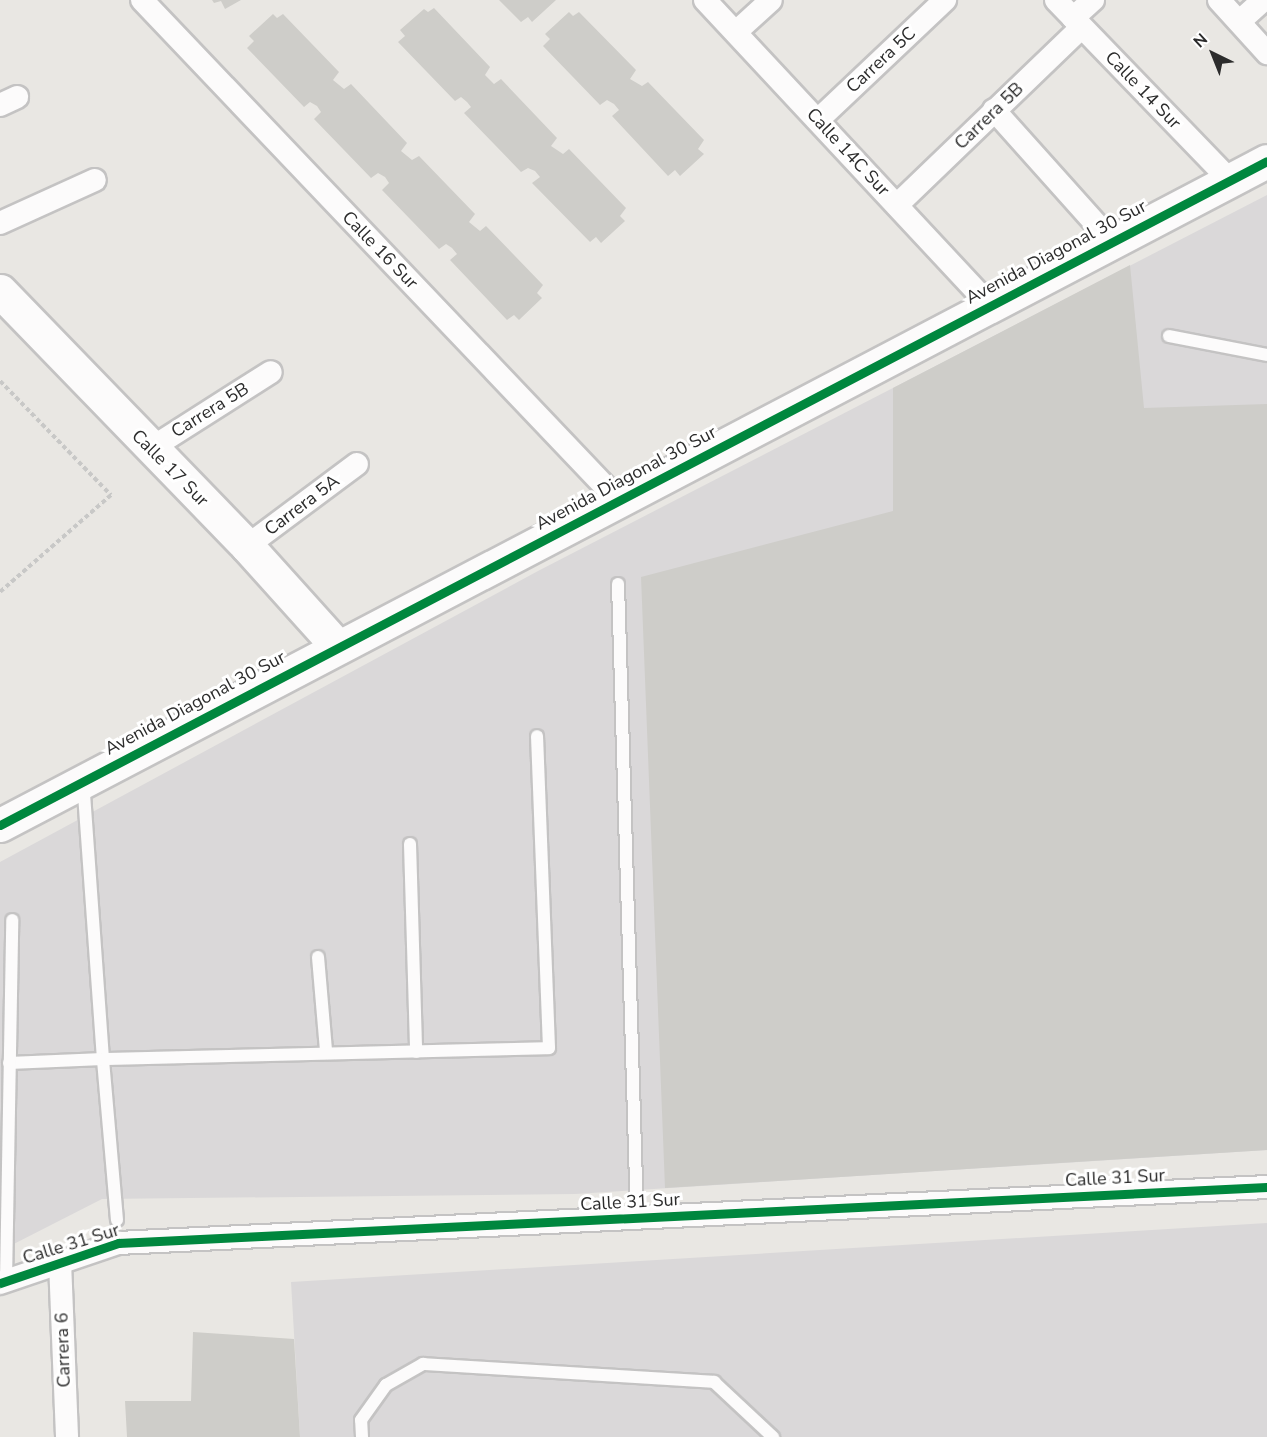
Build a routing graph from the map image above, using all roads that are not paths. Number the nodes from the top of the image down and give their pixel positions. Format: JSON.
{"nodes":[{"id":1,"x":142,"y":0,"type":"edge"},
{"id":2,"x":705,"y":0,"type":"edge"},
{"id":3,"x":771,"y":0,"type":"edge"},
{"id":4,"x":945,"y":0,"type":"edge"},
{"id":5,"x":1056,"y":0,"type":"edge"},
{"id":6,"x":1093,"y":0,"type":"edge"},
{"id":7,"x":1219,"y":0,"type":"edge"},
{"id":8,"x":1263,"y":0,"type":"edge"},
{"id":9,"x":1240,"y":21,"type":"junction"},
{"id":10,"x":1077,"y":23,"type":"junction"},
{"id":11,"x":736,"y":32,"type":"junction"},
{"id":12,"x":1267,"y":53,"type":"edge"},
{"id":13,"x":994,"y":110,"type":"junction"},
{"id":14,"x":818,"y":120,"type":"junction"},
{"id":15,"x":1267,"y":161,"type":"edge"},
{"id":16,"x":95,"y":180,"type":"dead end"},
{"id":17,"x":1230,"y":180,"type":"junction"},
{"id":18,"x":897,"y":205,"type":"junction"},
{"id":19,"x":0,"y":223,"type":"edge"},
{"id":20,"x":1112,"y":242,"type":"junction"},
{"id":21,"x":0,"y":292,"type":"edge"},
{"id":22,"x":990,"y":306,"type":"junction"},
{"id":23,"x":1169,"y":336,"type":"dead end"},
{"id":24,"x":1267,"y":355,"type":"edge"},
{"id":25,"x":271,"y":372,"type":"dead end"},
{"id":26,"x":150,"y":448,"type":"junction"},
{"id":27,"x":357,"y":464,"type":"dead end"},
{"id":28,"x":618,"y":500,"type":"junction"},
{"id":29,"x":247,"y":546,"type":"junction"},
{"id":30,"x":618,"y":584,"type":"dead end"},
{"id":31,"x":338,"y":647,"type":"junction"},
{"id":32,"x":537,"y":736,"type":"dead end"},
{"id":33,"x":83,"y":781,"type":"junction"},
{"id":34,"x":0,"y":825,"type":"edge"},
{"id":35,"x":410,"y":844,"type":"dead end"},
{"id":36,"x":12,"y":920,"type":"dead end"},
{"id":37,"x":318,"y":957,"type":"dead end"},
{"id":38,"x":326,"y":1051,"type":"junction"},
{"id":39,"x":416,"y":1053,"type":"junction"},
{"id":40,"x":103,"y":1059,"type":"junction"},
{"id":41,"x":9,"y":1064,"type":"junction"},
{"id":42,"x":4,"y":1105,"type":"edge"},
{"id":43,"x":1267,"y":1187,"type":"edge"},
{"id":44,"x":637,"y":1218,"type":"junction"},
{"id":45,"x":117,"y":1220,"type":"dead end"},
{"id":46,"x":60,"y":1262,"type":"junction"},
{"id":47,"x":3,"y":1282,"type":"edge"},
{"id":48,"x":67,"y":1437,"type":"edge"},
{"id":49,"x":362,"y":1437,"type":"edge"},
{"id":50,"x":773,"y":1437,"type":"edge"}],
"edges":[{"from":1,"to":28,"type":"street","name":"Calle 16 Sur"},
{"from":2,"to":11,"type":"street","name":"Calle 14C Sur"},
{"from":3,"to":11,"type":"street"},
{"from":4,"to":14,"type":"street","name":"Carrera 5C"},
{"from":5,"to":10,"type":"street","name":"Calle 14 Sur"},
{"from":6,"to":10,"type":"street","name":"Carrera 5B"},
{"from":7,"to":9,"type":"street"},
{"from":8,"to":9,"type":"street"},
{"from":9,"to":12,"type":"street"},
{"from":10,"to":13,"type":"street","name":"Carrera 5B"},
{"from":10,"to":17,"type":"street","name":"Calle 14 Sur"},
{"from":11,"to":14,"type":"street","name":"Calle 14C Sur"},
{"from":13,"to":18,"type":"street","name":"Carrera 5B"},
{"from":13,"to":20,"type":"street"},
{"from":14,"to":18,"type":"street","name":"Calle 14C Sur"},
{"from":15,"to":17,"type":"street","name":"Avenida Diagonal 30 Sur"},
{"from":16,"to":19,"type":"street"},
{"from":17,"to":20,"type":"street","name":"Avenida Diagonal 30 Sur"},
{"from":18,"to":22,"type":"street","name":"Calle 14C Sur"},
{"from":20,"to":22,"type":"street","name":"Avenida Diagonal 30 Sur"},
{"from":21,"to":26,"type":"street","name":"Calle 17 Sur"},
{"from":22,"to":28,"type":"street","name":"Avenida Diagonal 30 Sur"},
{"from":23,"to":24,"type":"lane"},
{"from":25,"to":26,"type":"street","name":"Carrera 5B"},
{"from":26,"to":29,"type":"street","name":"Calle 17 Sur"},
{"from":27,"to":29,"type":"street","name":"Carrera 5A"},
{"from":28,"to":31,"type":"street","name":"Avenida Diagonal 30 Sur"},
{"from":29,"to":31,"type":"street","name":"Calle 17 Sur"},
{"from":30,"to":44,"type":"lane"},
{"from":31,"to":33,"type":"street","name":"Avenida Diagonal 30 Sur"},
{"from":32,"to":39,"type":"lane"},
{"from":33,"to":34,"type":"street","name":"Avenida Diagonal 30 Sur"},
{"from":33,"to":40,"type":"lane"},
{"from":35,"to":39,"type":"lane"},
{"from":36,"to":41,"type":"lane"},
{"from":37,"to":38,"type":"lane"},
{"from":38,"to":39,"type":"lane"},
{"from":38,"to":40,"type":"lane"},
{"from":40,"to":41,"type":"lane"},
{"from":40,"to":45,"type":"lane"},
{"from":41,"to":42,"type":"lane"},
{"from":42,"to":47,"type":"lane"},
{"from":43,"to":44,"type":"street","name":"Calle 31 Sur"},
{"from":44,"to":46,"type":"street","name":"Calle 31 Sur"},
{"from":46,"to":47,"type":"street","name":"Calle 31 Sur"},
{"from":46,"to":48,"type":"street","name":"Carrera 6"},
{"from":49,"to":50,"type":"lane"}]}
